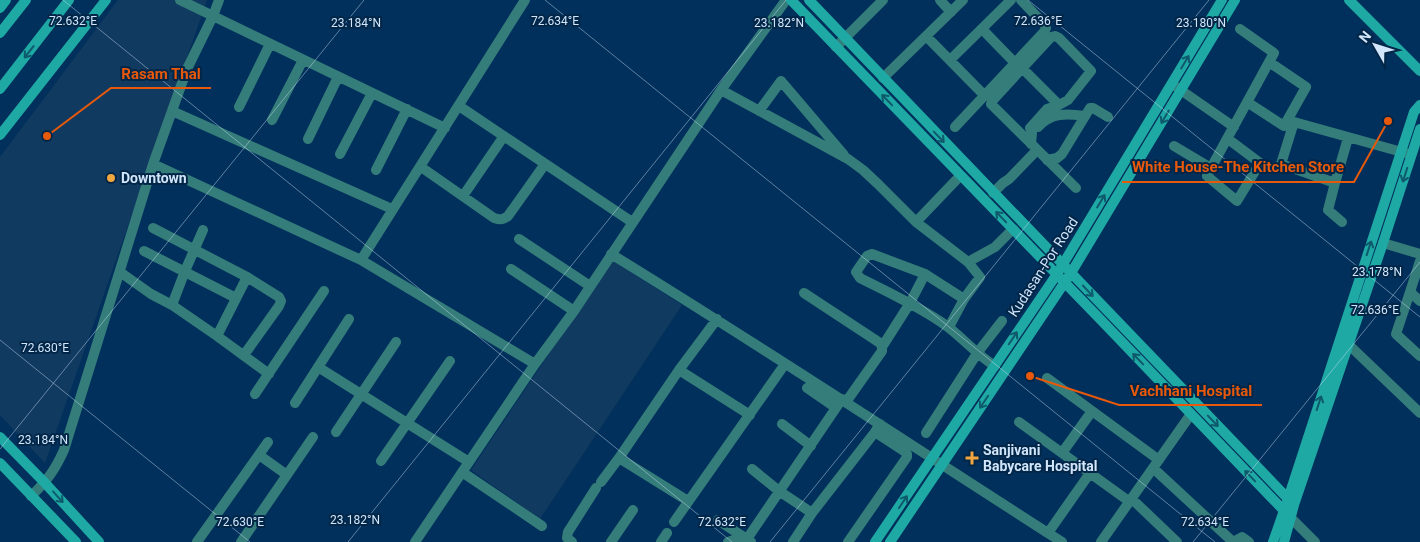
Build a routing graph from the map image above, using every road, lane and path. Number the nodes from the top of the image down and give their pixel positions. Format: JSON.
{"nodes":[{"id":1,"x":6,"y":0,"type":"edge"},
{"id":2,"x":26,"y":0,"type":"edge"},
{"id":3,"x":69,"y":0,"type":"edge"},
{"id":4,"x":106,"y":0,"type":"edge"},
{"id":5,"x":180,"y":0,"type":"edge"},
{"id":6,"x":218,"y":0,"type":"edge"},
{"id":7,"x":525,"y":0,"type":"edge"},
{"id":8,"x":786,"y":0,"type":"edge"},
{"id":9,"x":791,"y":0,"type":"edge"},
{"id":10,"x":809,"y":0,"type":"edge"},
{"id":11,"x":883,"y":0,"type":"edge"},
{"id":12,"x":940,"y":0,"type":"edge"},
{"id":13,"x":963,"y":0,"type":"edge"},
{"id":14,"x":1011,"y":0,"type":"edge"},
{"id":15,"x":1021,"y":0,"type":"edge"},
{"id":16,"x":1349,"y":0,"type":"edge"},
{"id":17,"x":1221,"y":2,"type":"edge"},
{"id":18,"x":1232,"y":5,"type":"edge"},
{"id":19,"x":0,"y":8,"type":"edge"},
{"id":20,"x":951,"y":12,"type":"junction"},
{"id":21,"x":213,"y":16,"type":"junction"},
{"id":22,"x":982,"y":29,"type":"junction"},
{"id":23,"x":1240,"y":29,"type":"dead end"},
{"id":24,"x":0,"y":33,"type":"edge"},
{"id":25,"x":926,"y":36,"type":"junction"},
{"id":26,"x":845,"y":38,"type":"junction"},
{"id":27,"x":270,"y":44,"type":"junction"},
{"id":28,"x":836,"y":47,"type":"junction"},
{"id":29,"x":303,"y":60,"type":"junction"},
{"id":30,"x":950,"y":60,"type":"junction"},
{"id":31,"x":1269,"y":62,"type":"junction"},
{"id":32,"x":1019,"y":66,"type":"junction"},
{"id":33,"x":1420,"y":71,"type":"edge"},
{"id":34,"x":338,"y":77,"type":"junction"},
{"id":35,"x":884,"y":78,"type":"junction"},
{"id":36,"x":1172,"y":84,"type":"junction"},
{"id":37,"x":0,"y":89,"type":"edge"},
{"id":38,"x":721,"y":90,"type":"junction"},
{"id":39,"x":1181,"y":90,"type":"junction"},
{"id":40,"x":372,"y":92,"type":"junction"},
{"id":41,"x":984,"y":95,"type":"junction"},
{"id":42,"x":1247,"y":102,"type":"junction"},
{"id":43,"x":1059,"y":105,"type":"junction"},
{"id":44,"x":1420,"y":105,"type":"edge"},
{"id":45,"x":459,"y":106,"type":"junction"},
{"id":46,"x":239,"y":107,"type":"dead end"},
{"id":47,"x":407,"y":109,"type":"junction"},
{"id":48,"x":172,"y":111,"type":"junction"},
{"id":49,"x":759,"y":111,"type":"junction"},
{"id":50,"x":1084,"y":116,"type":"junction"},
{"id":51,"x":1108,"y":117,"type":"dead end"},
{"id":52,"x":272,"y":120,"type":"dead end"},
{"id":53,"x":1234,"y":126,"type":"junction"},
{"id":54,"x":954,"y":127,"type":"dead end"},
{"id":55,"x":445,"y":128,"type":"junction"},
{"id":56,"x":1420,"y":129,"type":"edge"},
{"id":57,"x":0,"y":136,"type":"edge"},
{"id":58,"x":504,"y":136,"type":"junction"},
{"id":59,"x":1348,"y":138,"type":"junction"},
{"id":60,"x":308,"y":139,"type":"dead end"},
{"id":61,"x":1228,"y":139,"type":"junction"},
{"id":62,"x":1033,"y":143,"type":"junction"},
{"id":63,"x":1174,"y":146,"type":"dead end"},
{"id":64,"x":1401,"y":151,"type":"junction"},
{"id":65,"x":340,"y":154,"type":"dead end"},
{"id":66,"x":1411,"y":155,"type":"junction"},
{"id":67,"x":848,"y":159,"type":"junction"},
{"id":68,"x":1047,"y":160,"type":"junction"},
{"id":69,"x":153,"y":164,"type":"junction"},
{"id":70,"x":545,"y":164,"type":"junction"},
{"id":71,"x":420,"y":167,"type":"junction"},
{"id":72,"x":1211,"y":168,"type":"junction"},
{"id":73,"x":376,"y":170,"type":"dead end"},
{"id":74,"x":960,"y":176,"type":"junction"},
{"id":75,"x":1335,"y":183,"type":"junction"},
{"id":76,"x":1076,"y":188,"type":"dead end"},
{"id":77,"x":993,"y":193,"type":"junction"},
{"id":78,"x":463,"y":196,"type":"junction"},
{"id":79,"x":392,"y":209,"type":"junction"},
{"id":80,"x":632,"y":222,"type":"junction"},
{"id":81,"x":916,"y":222,"type":"junction"},
{"id":82,"x":1342,"y":222,"type":"dead end"},
{"id":83,"x":153,"y":228,"type":"dead end"},
{"id":84,"x":1013,"y":229,"type":"junction"},
{"id":85,"x":203,"y":230,"type":"dead end"},
{"id":86,"x":519,"y":239,"type":"dead end"},
{"id":87,"x":1383,"y":243,"type":"junction"},
{"id":88,"x":194,"y":249,"type":"junction"},
{"id":89,"x":144,"y":251,"type":"dead end"},
{"id":90,"x":611,"y":254,"type":"junction"},
{"id":91,"x":1420,"y":254,"type":"edge"},
{"id":92,"x":361,"y":260,"type":"junction"},
{"id":93,"x":1420,"y":261,"type":"edge"},
{"id":94,"x":968,"y":262,"type":"junction"},
{"id":95,"x":1063,"y":264,"type":"junction"},
{"id":96,"x":511,"y":269,"type":"dead end"},
{"id":97,"x":185,"y":271,"type":"junction"},
{"id":98,"x":120,"y":272,"type":"junction"},
{"id":99,"x":1071,"y":273,"type":"junction"},
{"id":100,"x":925,"y":274,"type":"junction"},
{"id":101,"x":1057,"y":274,"type":"junction"},
{"id":102,"x":247,"y":277,"type":"junction"},
{"id":103,"x":1065,"y":283,"type":"junction"},
{"id":104,"x":590,"y":286,"type":"junction"},
{"id":105,"x":324,"y":291,"type":"dead end"},
{"id":106,"x":1410,"y":292,"type":"junction"},
{"id":107,"x":804,"y":293,"type":"dead end"},
{"id":108,"x":236,"y":298,"type":"junction"},
{"id":109,"x":964,"y":299,"type":"junction"},
{"id":110,"x":1420,"y":301,"type":"edge"},
{"id":111,"x":910,"y":303,"type":"junction"},
{"id":112,"x":172,"y":305,"type":"junction"},
{"id":113,"x":574,"y":311,"type":"junction"},
{"id":114,"x":349,"y":318,"type":"dead end"},
{"id":115,"x":717,"y":319,"type":"junction"},
{"id":116,"x":1002,"y":321,"type":"dead end"},
{"id":117,"x":949,"y":327,"type":"junction"},
{"id":118,"x":217,"y":336,"type":"junction"},
{"id":119,"x":396,"y":342,"type":"dead end"},
{"id":120,"x":1349,"y":345,"type":"junction"},
{"id":121,"x":882,"y":347,"type":"junction"},
{"id":122,"x":978,"y":352,"type":"junction"},
{"id":123,"x":244,"y":355,"type":"junction"},
{"id":124,"x":1420,"y":356,"type":"edge"},
{"id":125,"x":450,"y":361,"type":"dead end"},
{"id":126,"x":535,"y":364,"type":"junction"},
{"id":127,"x":785,"y":364,"type":"junction"},
{"id":128,"x":995,"y":366,"type":"junction"},
{"id":129,"x":318,"y":367,"type":"junction"},
{"id":130,"x":679,"y":370,"type":"junction"},
{"id":131,"x":269,"y":374,"type":"junction"},
{"id":132,"x":1047,"y":378,"type":"dead end"},
{"id":133,"x":807,"y":388,"type":"dead end"},
{"id":134,"x":255,"y":394,"type":"dead end"},
{"id":135,"x":362,"y":394,"type":"junction"},
{"id":136,"x":844,"y":400,"type":"junction"},
{"id":137,"x":294,"y":403,"type":"dead end"},
{"id":138,"x":836,"y":408,"type":"junction"},
{"id":139,"x":1092,"y":412,"type":"junction"},
{"id":140,"x":1420,"y":413,"type":"edge"},
{"id":141,"x":1191,"y":414,"type":"junction"},
{"id":142,"x":750,"y":415,"type":"junction"},
{"id":143,"x":1019,"y":422,"type":"dead end"},
{"id":144,"x":407,"y":423,"type":"junction"},
{"id":145,"x":782,"y":424,"type":"dead end"},
{"id":146,"x":878,"y":428,"type":"junction"},
{"id":147,"x":336,"y":432,"type":"dead end"},
{"id":148,"x":926,"y":434,"type":"dead end"},
{"id":149,"x":0,"y":436,"type":"edge"},
{"id":150,"x":313,"y":437,"type":"dead end"},
{"id":151,"x":268,"y":442,"type":"dead end"},
{"id":152,"x":811,"y":446,"type":"junction"},
{"id":153,"x":1062,"y":453,"type":"junction"},
{"id":154,"x":259,"y":455,"type":"junction"},
{"id":155,"x":619,"y":458,"type":"junction"},
{"id":156,"x":932,"y":459,"type":"junction"},
{"id":157,"x":381,"y":461,"type":"dead end"},
{"id":158,"x":468,"y":462,"type":"junction"},
{"id":159,"x":0,"y":463,"type":"edge"},
{"id":160,"x":1156,"y":464,"type":"junction"},
{"id":161,"x":942,"y":465,"type":"junction"},
{"id":162,"x":752,"y":469,"type":"dead end"},
{"id":163,"x":462,"y":472,"type":"junction"},
{"id":164,"x":1090,"y":473,"type":"junction"},
{"id":165,"x":287,"y":475,"type":"junction"},
{"id":166,"x":45,"y":483,"type":"junction"},
{"id":167,"x":779,"y":491,"type":"junction"},
{"id":168,"x":31,"y":496,"type":"junction"},
{"id":169,"x":688,"y":501,"type":"junction"},
{"id":170,"x":1132,"y":501,"type":"junction"},
{"id":171,"x":1291,"y":502,"type":"junction"},
{"id":172,"x":633,"y":510,"type":"dead end"},
{"id":173,"x":812,"y":513,"type":"junction"},
{"id":174,"x":1287,"y":515,"type":"junction"},
{"id":175,"x":718,"y":520,"type":"dead end"},
{"id":176,"x":674,"y":522,"type":"dead end"},
{"id":177,"x":542,"y":526,"type":"dead end"},
{"id":178,"x":1048,"y":533,"type":"junction"},
{"id":179,"x":200,"y":541,"type":"edge"},
{"id":180,"x":746,"y":541,"type":"edge"},
{"id":181,"x":76,"y":542,"type":"edge"},
{"id":182,"x":99,"y":542,"type":"edge"},
{"id":183,"x":241,"y":542,"type":"edge"},
{"id":184,"x":415,"y":542,"type":"edge"},
{"id":185,"x":572,"y":542,"type":"edge"},
{"id":186,"x":611,"y":542,"type":"edge"},
{"id":187,"x":728,"y":542,"type":"edge"},
{"id":188,"x":793,"y":542,"type":"edge"},
{"id":189,"x":848,"y":542,"type":"edge"},
{"id":190,"x":875,"y":542,"type":"edge"},
{"id":191,"x":890,"y":542,"type":"edge"},
{"id":192,"x":1062,"y":542,"type":"edge"},
{"id":193,"x":1101,"y":542,"type":"edge"},
{"id":194,"x":1177,"y":542,"type":"edge"},
{"id":195,"x":1233,"y":542,"type":"edge"},
{"id":196,"x":1249,"y":542,"type":"edge"},
{"id":197,"x":1273,"y":542,"type":"edge"},
{"id":198,"x":1284,"y":542,"type":"edge"},
{"id":199,"x":1315,"y":542,"type":"edge"}],
"edges":[{"from":1,"to":19,"type":"street"},
{"from":2,"to":24,"type":"street"},
{"from":3,"to":37,"type":"street","one_way":true},
{"from":4,"to":57,"type":"street"},
{"from":5,"to":21,"type":"street"},
{"from":6,"to":21,"type":"street"},
{"from":7,"to":45,"type":"street"},
{"from":8,"to":38,"type":"street"},
{"from":9,"to":28,"type":"street"},
{"from":10,"to":26,"type":"street"},
{"from":11,"to":26,"type":"street"},
{"from":12,"to":20,"type":"street"},
{"from":13,"to":20,"type":"street"},
{"from":14,"to":22,"type":"street"},
{"from":15,"to":32,"type":"street"},
{"from":16,"to":33,"type":"street"},
{"from":17,"to":18,"type":"street"},
{"from":36,"to":17,"type":"street","name":"Kudasan-Por Road","one_way":true},
{"from":18,"to":39,"type":"street","name":"Kudasan-Por Road"},
{"from":20,"to":25,"type":"street"},
{"from":21,"to":27,"type":"street"},
{"from":21,"to":48,"type":"street"},
{"from":22,"to":30,"type":"street"},
{"from":22,"to":32,"type":"street"},
{"from":23,"to":31,"type":"street"},
{"from":25,"to":30,"type":"street"},
{"from":25,"to":35,"type":"street"},
{"from":26,"to":28,"type":"street"},
{"from":26,"to":35,"type":"street"},
{"from":27,"to":29,"type":"street"},
{"from":27,"to":46,"type":"street"},
{"from":74,"to":28,"type":"street","one_way":true},
{"from":29,"to":34,"type":"street"},
{"from":29,"to":52,"type":"street"},
{"from":30,"to":41,"type":"street"},
{"from":31,"to":42,"type":"street"},
{"from":31,"to":42,"type":"street"},
{"from":32,"to":41,"type":"street"},
{"from":32,"to":43,"type":"street"},
{"from":32,"to":43,"type":"street"},
{"from":32,"to":62,"type":"street"},
{"from":34,"to":40,"type":"street"},
{"from":34,"to":60,"type":"street"},
{"from":35,"to":77,"type":"street","one_way":true},
{"from":36,"to":39,"type":"street"},
{"from":95,"to":36,"type":"street","name":"Kudasan-Por Road","one_way":true},
{"from":38,"to":49,"type":"street"},
{"from":38,"to":80,"type":"street"},
{"from":39,"to":53,"type":"street"},
{"from":39,"to":99,"type":"street","name":"Kudasan-Por Road","one_way":true},
{"from":40,"to":47,"type":"street"},
{"from":40,"to":65,"type":"street"},
{"from":41,"to":54,"type":"street"},
{"from":42,"to":53,"type":"street"},
{"from":43,"to":62,"type":"street"},
{"from":44,"to":64,"type":"street"},
{"from":45,"to":55,"type":"street"},
{"from":45,"to":58,"type":"street"},
{"from":47,"to":55,"type":"street"},
{"from":47,"to":73,"type":"street"},
{"from":48,"to":69,"type":"street"},
{"from":48,"to":79,"type":"street"},
{"from":49,"to":67,"type":"street"},
{"from":49,"to":67,"type":"street"},
{"from":50,"to":51,"type":"street"},
{"from":50,"to":62,"type":"street"},
{"from":50,"to":68,"type":"street"},
{"from":53,"to":61,"type":"street"},
{"from":55,"to":71,"type":"street"},
{"from":56,"to":66,"type":"street"},
{"from":58,"to":70,"type":"street"},
{"from":58,"to":78,"type":"street"},
{"from":59,"to":64,"type":"street"},
{"from":59,"to":75,"type":"street"},
{"from":59,"to":75,"type":"street"},
{"from":61,"to":72,"type":"street"},
{"from":61,"to":72,"type":"street"},
{"from":62,"to":68,"type":"street"},
{"from":62,"to":77,"type":"street"},
{"from":63,"to":72,"type":"street"},
{"from":64,"to":66,"type":"street"},
{"from":171,"to":64,"type":"street","one_way":true},
{"from":66,"to":87,"type":"street","one_way":true},
{"from":67,"to":81,"type":"street"},
{"from":68,"to":76,"type":"street"},
{"from":69,"to":92,"type":"street"},
{"from":69,"to":98,"type":"street"},
{"from":70,"to":78,"type":"street"},
{"from":70,"to":80,"type":"street"},
{"from":71,"to":78,"type":"street"},
{"from":71,"to":79,"type":"street"},
{"from":74,"to":81,"type":"street"},
{"from":84,"to":74,"type":"street","one_way":true},
{"from":75,"to":82,"type":"street"},
{"from":77,"to":95,"type":"street"},
{"from":79,"to":92,"type":"street"},
{"from":80,"to":90,"type":"street"},
{"from":81,"to":94,"type":"street"},
{"from":83,"to":88,"type":"street"},
{"from":84,"to":94,"type":"street"},
{"from":84,"to":101,"type":"street"},
{"from":85,"to":88,"type":"street"},
{"from":86,"to":104,"type":"street"},
{"from":87,"to":91,"type":"street"},
{"from":87,"to":120,"type":"street"},
{"from":88,"to":97,"type":"street"},
{"from":88,"to":102,"type":"street"},
{"from":89,"to":97,"type":"street"},
{"from":90,"to":104,"type":"street"},
{"from":90,"to":115,"type":"street"},
{"from":92,"to":126,"type":"street"},
{"from":93,"to":106,"type":"street"},
{"from":94,"to":109,"type":"street"},
{"from":95,"to":99,"type":"street"},
{"from":95,"to":101,"type":"street","name":"Kudasan-Por Road"},
{"from":96,"to":113,"type":"street"},
{"from":97,"to":108,"type":"street"},
{"from":97,"to":112,"type":"street"},
{"from":98,"to":112,"type":"street"},
{"from":98,"to":166,"type":"street"},
{"from":99,"to":103,"type":"street","name":"Kudasan-Por Road"},
{"from":99,"to":171,"type":"street","one_way":true},
{"from":100,"to":109,"type":"street"},
{"from":100,"to":111,"type":"street"},
{"from":100,"to":111,"type":"street"},
{"from":101,"to":103,"type":"street"},
{"from":128,"to":101,"type":"street","name":"Kudasan-Por Road","one_way":true},
{"from":102,"to":108,"type":"street"},
{"from":102,"to":123,"type":"street"},
{"from":141,"to":103,"type":"street","one_way":true},
{"from":103,"to":161,"type":"street","name":"Kudasan-Por Road","one_way":true},
{"from":104,"to":113,"type":"street"},
{"from":105,"to":131,"type":"street"},
{"from":106,"to":110,"type":"street"},
{"from":106,"to":124,"type":"street"},
{"from":107,"to":121,"type":"street"},
{"from":108,"to":118,"type":"street"},
{"from":109,"to":117,"type":"street"},
{"from":111,"to":117,"type":"street"},
{"from":111,"to":121,"type":"street"},
{"from":112,"to":118,"type":"street"},
{"from":113,"to":126,"type":"street"},
{"from":114,"to":129,"type":"street"},
{"from":115,"to":127,"type":"street"},
{"from":115,"to":130,"type":"street"},
{"from":116,"to":122,"type":"street"},
{"from":117,"to":122,"type":"street"},
{"from":118,"to":123,"type":"street"},
{"from":119,"to":135,"type":"street"},
{"from":120,"to":140,"type":"street"},
{"from":120,"to":171,"type":"street"},
{"from":121,"to":136,"type":"street"},
{"from":122,"to":128,"type":"street"},
{"from":122,"to":148,"type":"street"},
{"from":123,"to":131,"type":"street"},
{"from":125,"to":144,"type":"street"},
{"from":126,"to":158,"type":"street"},
{"from":127,"to":136,"type":"street"},
{"from":127,"to":142,"type":"street"},
{"from":128,"to":156,"type":"street","name":"Kudasan-Por Road"},
{"from":129,"to":135,"type":"street"},
{"from":129,"to":137,"type":"street"},
{"from":130,"to":142,"type":"street"},
{"from":130,"to":155,"type":"street"},
{"from":131,"to":134,"type":"street"},
{"from":132,"to":139,"type":"street"},
{"from":133,"to":138,"type":"street"},
{"from":135,"to":144,"type":"street"},
{"from":135,"to":147,"type":"street"},
{"from":136,"to":138,"type":"street"},
{"from":136,"to":146,"type":"street"},
{"from":138,"to":152,"type":"street"},
{"from":139,"to":153,"type":"street"},
{"from":139,"to":160,"type":"street"},
{"from":141,"to":160,"type":"street"},
{"from":174,"to":141,"type":"street","one_way":true},
{"from":142,"to":169,"type":"street"},
{"from":143,"to":153,"type":"street"},
{"from":144,"to":157,"type":"street"},
{"from":144,"to":158,"type":"street"},
{"from":145,"to":152,"type":"street"},
{"from":146,"to":156,"type":"street"},
{"from":146,"to":173,"type":"street"},
{"from":146,"to":189,"type":"street"},
{"from":149,"to":166,"type":"street"},
{"from":150,"to":165,"type":"street"},
{"from":151,"to":154,"type":"street"},
{"from":152,"to":167,"type":"street"},
{"from":153,"to":164,"type":"street"},
{"from":154,"to":165,"type":"street"},
{"from":154,"to":179,"type":"street"},
{"from":155,"to":169,"type":"street"},
{"from":155,"to":185,"type":"street"},
{"from":156,"to":161,"type":"street"},
{"from":190,"to":156,"type":"street","name":"Kudasan-Por Road","one_way":true},
{"from":158,"to":163,"type":"street"},
{"from":159,"to":168,"type":"street"},
{"from":160,"to":170,"type":"street"},
{"from":160,"to":195,"type":"street"},
{"from":161,"to":178,"type":"street"},
{"from":161,"to":191,"type":"street","name":"Kudasan-Por Road"},
{"from":162,"to":167,"type":"street"},
{"from":163,"to":177,"type":"street"},
{"from":163,"to":184,"type":"street"},
{"from":164,"to":170,"type":"street"},
{"from":164,"to":178,"type":"street"},
{"from":165,"to":183,"type":"street"},
{"from":166,"to":168,"type":"street"},
{"from":166,"to":182,"type":"street","one_way":true},
{"from":167,"to":173,"type":"street"},
{"from":167,"to":180,"type":"street"},
{"from":168,"to":181,"type":"street"},
{"from":169,"to":176,"type":"street"},
{"from":170,"to":193,"type":"street"},
{"from":170,"to":194,"type":"street"},
{"from":171,"to":174,"type":"street"},
{"from":172,"to":186,"type":"street"},
{"from":173,"to":188,"type":"street"},
{"from":174,"to":197,"type":"street"},
{"from":174,"to":198,"type":"street"},
{"from":174,"to":199,"type":"street"},
{"from":175,"to":180,"type":"street"},
{"from":178,"to":192,"type":"street"},
{"from":180,"to":187,"type":"street"},
{"from":195,"to":196,"type":"street"}]}
